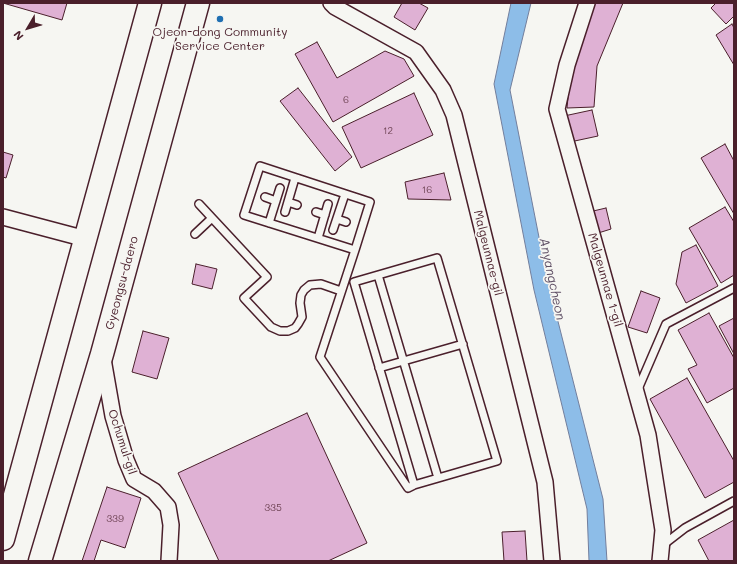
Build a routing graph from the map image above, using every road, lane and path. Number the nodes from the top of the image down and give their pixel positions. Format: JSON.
{"nodes":[{"id":1,"x":150,"y":3,"type":"edge"},
{"id":2,"x":198,"y":3,"type":"edge"},
{"id":3,"x":331,"y":3,"type":"edge"},
{"id":4,"x":587,"y":3,"type":"edge"},
{"id":5,"x":295,"y":178,"type":"junction"},
{"id":6,"x":280,"y":188,"type":"dead end"},
{"id":7,"x":345,"y":194,"type":"junction"},
{"id":8,"x":265,"y":197,"type":"dead end"},
{"id":9,"x":276,"y":201,"type":"junction"},
{"id":10,"x":288,"y":202,"type":"junction"},
{"id":11,"x":199,"y":204,"type":"dead end"},
{"id":12,"x":328,"y":204,"type":"dead end"},
{"id":13,"x":297,"y":205,"type":"dead end"},
{"id":14,"x":285,"y":212,"type":"dead end"},
{"id":15,"x":316,"y":212,"type":"dead end"},
{"id":16,"x":325,"y":215,"type":"junction"},
{"id":17,"x":3,"y":217,"type":"edge"},
{"id":18,"x":212,"y":218,"type":"junction"},
{"id":19,"x":337,"y":219,"type":"junction"},
{"id":20,"x":346,"y":222,"type":"dead end"},
{"id":21,"x":269,"y":223,"type":"junction"},
{"id":22,"x":333,"y":230,"type":"dead end"},
{"id":23,"x":195,"y":234,"type":"dead end"},
{"id":24,"x":318,"y":238,"type":"junction"},
{"id":25,"x":86,"y":239,"type":"junction"},
{"id":26,"x":355,"y":250,"type":"junction"},
{"id":27,"x":378,"y":275,"type":"junction"},
{"id":28,"x":734,"y":288,"type":"edge"},
{"id":29,"x":341,"y":291,"type":"junction"},
{"id":30,"x":463,"y":344,"type":"junction"},
{"id":31,"x":102,"y":354,"type":"junction"},
{"id":32,"x":404,"y":361,"type":"junction"},
{"id":33,"x":379,"y":368,"type":"junction"},
{"id":34,"x":636,"y":393,"type":"junction"},
{"id":35,"x":438,"y":478,"type":"junction"},
{"id":36,"x":414,"y":485,"type":"junction"},
{"id":37,"x":734,"y":501,"type":"edge"},
{"id":38,"x":3,"y":539,"type":"edge"},
{"id":39,"x":661,"y":554,"type":"edge"},
{"id":40,"x":40,"y":561,"type":"edge"},
{"id":41,"x":169,"y":561,"type":"edge"},
{"id":42,"x":552,"y":561,"type":"edge"}],
"edges":[{"from":1,"to":25,"type":"main road"},
{"from":2,"to":31,"type":"main road","name":"Gyeongsu-daero"},
{"from":3,"to":42,"type":"street","name":"Malgeunnae-gil"},
{"from":4,"to":34,"type":"street","name":"Malgeunnae 1-gil"},
{"from":5,"to":7,"type":"lane"},
{"from":5,"to":10,"type":"lane"},
{"from":5,"to":21,"type":"lane"},
{"from":6,"to":9,"type":"lane"},
{"from":7,"to":19,"type":"lane"},
{"from":7,"to":26,"type":"lane"},
{"from":8,"to":9,"type":"lane"},
{"from":9,"to":21,"type":"lane"},
{"from":10,"to":13,"type":"lane"},
{"from":10,"to":14,"type":"lane"},
{"from":11,"to":18,"type":"lane"},
{"from":12,"to":16,"type":"lane"},
{"from":15,"to":16,"type":"lane"},
{"from":16,"to":24,"type":"lane"},
{"from":17,"to":25,"type":"street"},
{"from":18,"to":23,"type":"lane"},
{"from":18,"to":29,"type":"lane"},
{"from":19,"to":20,"type":"lane"},
{"from":19,"to":22,"type":"lane"},
{"from":21,"to":24,"type":"lane"},
{"from":24,"to":26,"type":"lane"},
{"from":25,"to":38,"type":"main road"},
{"from":26,"to":29,"type":"lane"},
{"from":27,"to":30,"type":"lane"},
{"from":27,"to":32,"type":"lane"},
{"from":27,"to":33,"type":"lane"},
{"from":28,"to":34,"type":"lane"},
{"from":29,"to":36,"type":"lane"},
{"from":30,"to":32,"type":"lane"},
{"from":30,"to":35,"type":"lane"},
{"from":31,"to":40,"type":"main road","name":"Gyeongsu-daero"},
{"from":31,"to":41,"type":"street","name":"Ochumul-gil"},
{"from":32,"to":33,"type":"lane"},
{"from":32,"to":35,"type":"lane"},
{"from":33,"to":36,"type":"lane"},
{"from":34,"to":39,"type":"street","name":"Malgeunnae 1-gil"},
{"from":35,"to":36,"type":"lane"},
{"from":37,"to":39,"type":"lane"}]}
